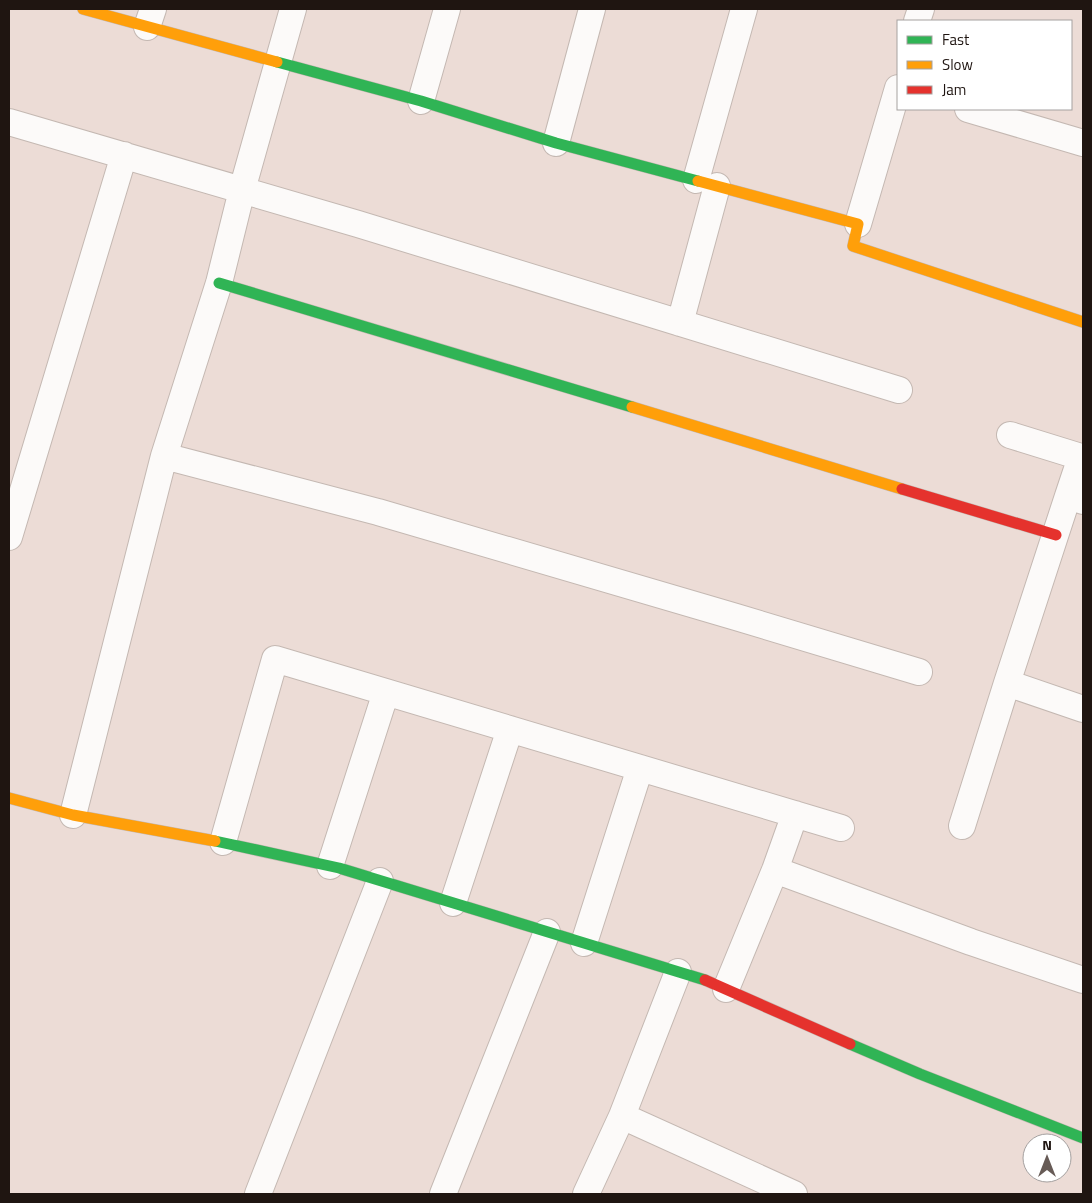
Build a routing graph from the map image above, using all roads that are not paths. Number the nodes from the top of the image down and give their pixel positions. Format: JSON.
{"nodes":[{"id":1,"x":83,"y":9,"type":"edge"},
{"id":2,"x":293,"y":9,"type":"edge"},
{"id":3,"x":446,"y":9,"type":"edge"},
{"id":4,"x":592,"y":9,"type":"edge"},
{"id":5,"x":744,"y":9,"type":"edge"},
{"id":6,"x":150,"y":18,"type":"edge"},
{"id":7,"x":277,"y":63,"type":"junction"},
{"id":8,"x":897,"y":91,"type":"edge"},
{"id":9,"x":421,"y":101,"type":"junction"},
{"id":10,"x":971,"y":110,"type":"edge"},
{"id":11,"x":9,"y":122,"type":"edge"},
{"id":12,"x":556,"y":143,"type":"junction"},
{"id":13,"x":1083,"y":143,"type":"edge"},
{"id":14,"x":124,"y":156,"type":"junction"},
{"id":15,"x":706,"y":183,"type":"junction"},
{"id":16,"x":242,"y":190,"type":"junction"},
{"id":17,"x":858,"y":224,"type":"junction"},
{"id":18,"x":219,"y":283,"type":"junction"},
{"id":19,"x":1083,"y":322,"type":"edge"},
{"id":20,"x":680,"y":323,"type":"junction"},
{"id":21,"x":898,"y":390,"type":"dead end"},
{"id":22,"x":1010,"y":435,"type":"dead end"},
{"id":23,"x":164,"y":456,"type":"junction"},
{"id":24,"x":1076,"y":498,"type":"edge"},
{"id":25,"x":1056,"y":534,"type":"junction"},
{"id":26,"x":9,"y":537,"type":"edge"},
{"id":27,"x":919,"y":672,"type":"dead end"},
{"id":28,"x":1007,"y":683,"type":"junction"},
{"id":29,"x":386,"y":692,"type":"junction"},
{"id":30,"x":1083,"y":709,"type":"edge"},
{"id":31,"x":510,"y":729,"type":"junction"},
{"id":32,"x":640,"y":768,"type":"junction"},
{"id":33,"x":9,"y":798,"type":"edge"},
{"id":34,"x":795,"y":814,"type":"junction"},
{"id":35,"x":73,"y":815,"type":"junction"},
{"id":36,"x":962,"y":826,"type":"dead end"},
{"id":37,"x":840,"y":828,"type":"dead end"},
{"id":38,"x":224,"y":842,"type":"junction"},
{"id":39,"x":330,"y":866,"type":"junction"},
{"id":40,"x":775,"y":870,"type":"junction"},
{"id":41,"x":380,"y":881,"type":"junction"},
{"id":42,"x":453,"y":903,"type":"junction"},
{"id":43,"x":547,"y":932,"type":"junction"},
{"id":44,"x":584,"y":943,"type":"junction"},
{"id":45,"x":678,"y":972,"type":"junction"},
{"id":46,"x":1083,"y":980,"type":"edge"},
{"id":47,"x":726,"y":989,"type":"junction"},
{"id":48,"x":622,"y":1116,"type":"junction"},
{"id":49,"x":1083,"y":1138,"type":"edge"},
{"id":50,"x":258,"y":1194,"type":"edge"},
{"id":51,"x":442,"y":1194,"type":"edge"},
{"id":52,"x":586,"y":1194,"type":"edge"},
{"id":53,"x":794,"y":1194,"type":"edge"}],
"edges":[{"from":1,"to":6,"type":"street"},
{"from":2,"to":7,"type":"street"},
{"from":3,"to":9,"type":"street"},
{"from":4,"to":12,"type":"street"},
{"from":5,"to":15,"type":"street"},
{"from":6,"to":7,"type":"street"},
{"from":7,"to":9,"type":"street"},
{"from":7,"to":16,"type":"street"},
{"from":8,"to":17,"type":"street"},
{"from":9,"to":12,"type":"street"},
{"from":10,"to":13,"type":"street"},
{"from":11,"to":14,"type":"street"},
{"from":12,"to":15,"type":"street"},
{"from":14,"to":16,"type":"street"},
{"from":14,"to":26,"type":"street"},
{"from":15,"to":17,"type":"street"},
{"from":15,"to":20,"type":"street"},
{"from":16,"to":18,"type":"street"},
{"from":16,"to":20,"type":"street"},
{"from":17,"to":19,"type":"street"},
{"from":18,"to":23,"type":"street"},
{"from":18,"to":25,"type":"street"},
{"from":20,"to":21,"type":"street"},
{"from":22,"to":24,"type":"street"},
{"from":23,"to":27,"type":"street"},
{"from":23,"to":35,"type":"street"},
{"from":24,"to":25,"type":"street"},
{"from":25,"to":28,"type":"street"},
{"from":28,"to":30,"type":"street"},
{"from":28,"to":36,"type":"street"},
{"from":29,"to":31,"type":"street"},
{"from":29,"to":38,"type":"street"},
{"from":29,"to":39,"type":"street"},
{"from":31,"to":32,"type":"street"},
{"from":31,"to":42,"type":"street"},
{"from":32,"to":34,"type":"street"},
{"from":32,"to":44,"type":"street"},
{"from":33,"to":35,"type":"street"},
{"from":34,"to":37,"type":"street"},
{"from":34,"to":40,"type":"street"},
{"from":35,"to":38,"type":"street"},
{"from":38,"to":39,"type":"street"},
{"from":39,"to":41,"type":"street"},
{"from":40,"to":46,"type":"street"},
{"from":40,"to":47,"type":"street"},
{"from":41,"to":42,"type":"street"},
{"from":41,"to":50,"type":"street"},
{"from":42,"to":43,"type":"street"},
{"from":43,"to":44,"type":"street"},
{"from":43,"to":51,"type":"street"},
{"from":44,"to":45,"type":"street"},
{"from":45,"to":47,"type":"street"},
{"from":45,"to":48,"type":"street"},
{"from":47,"to":49,"type":"street"},
{"from":48,"to":52,"type":"street"},
{"from":48,"to":53,"type":"street"}]}
